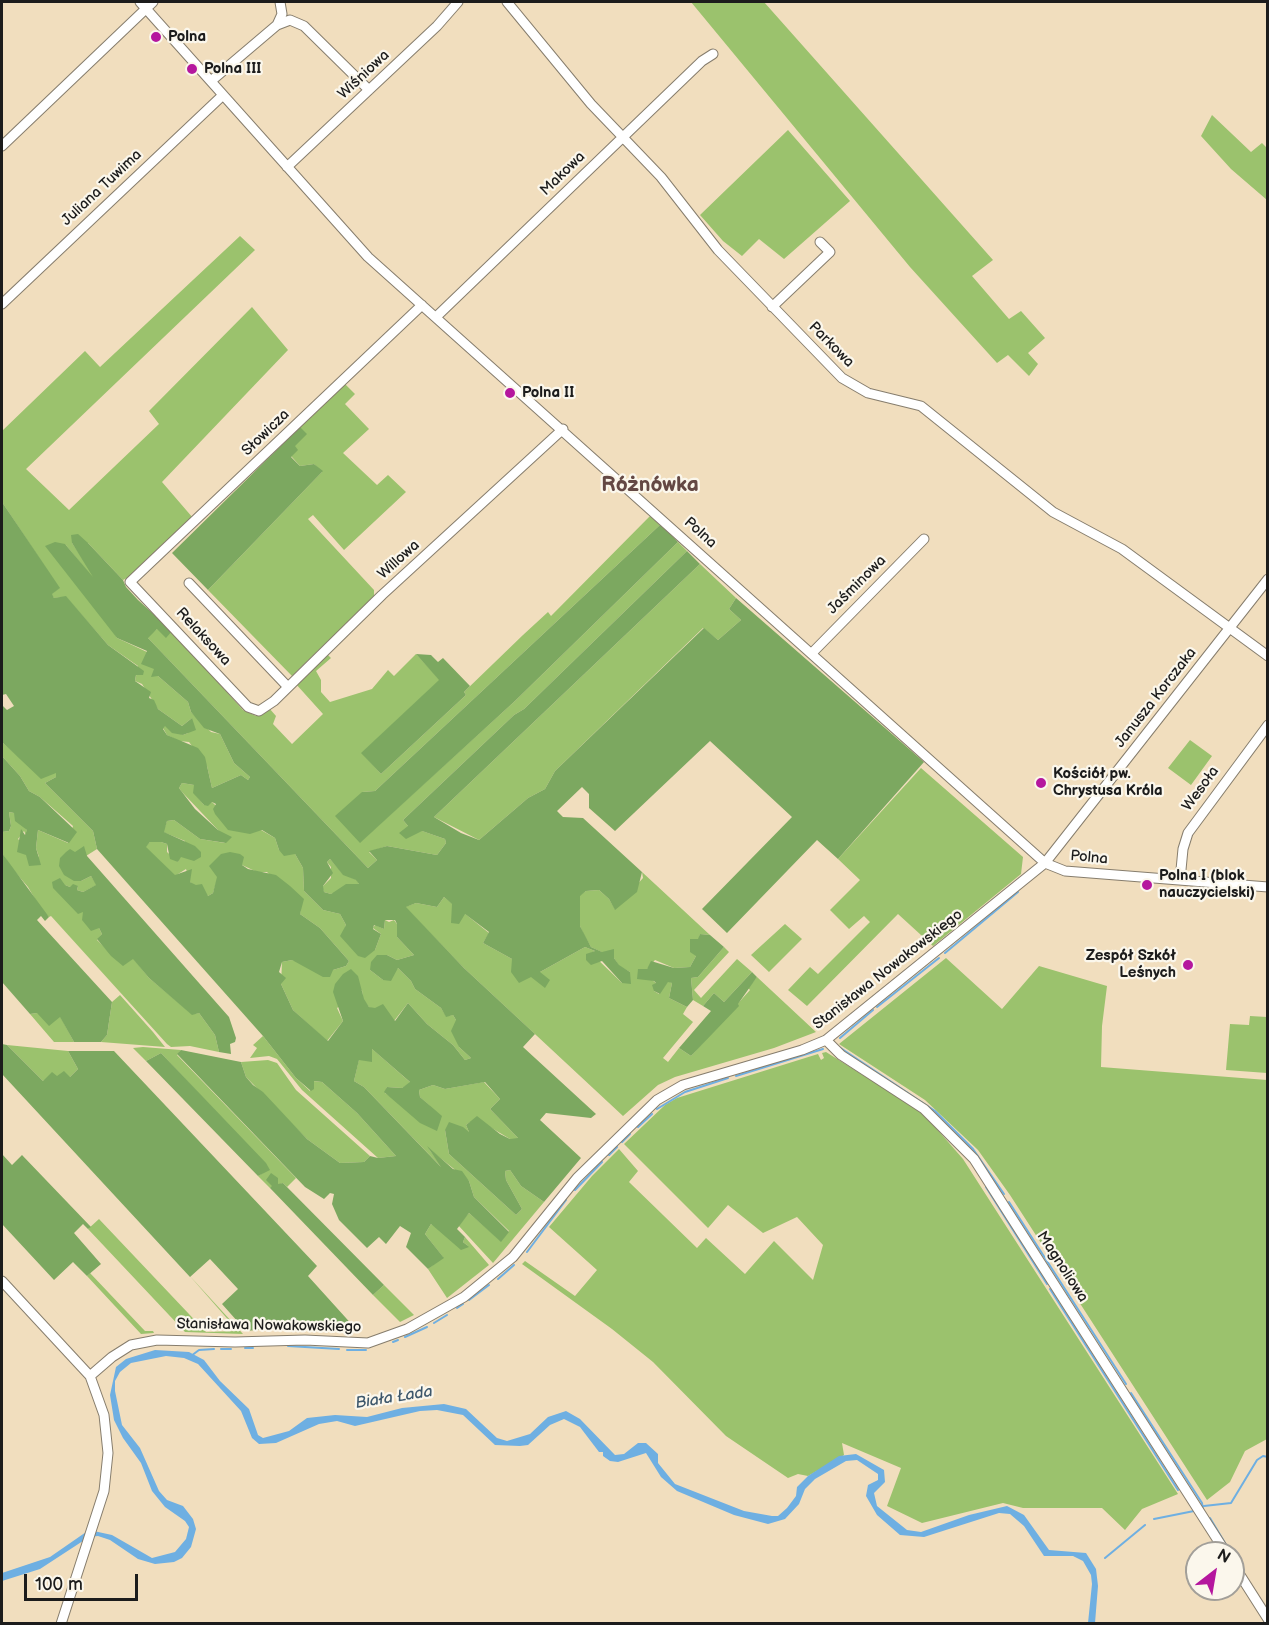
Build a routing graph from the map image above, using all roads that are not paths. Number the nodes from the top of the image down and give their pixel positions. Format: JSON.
{"nodes":[{"id":1,"x":280,"y":2,"type":"edge"},
{"id":2,"x":458,"y":2,"type":"edge"},
{"id":3,"x":507,"y":2,"type":"edge"},
{"id":4,"x":146,"y":4,"type":"edge"},
{"id":5,"x":277,"y":25,"type":"junction"},
{"id":6,"x":713,"y":54,"type":"dead end"},
{"id":7,"x":211,"y":81,"type":"junction"},
{"id":8,"x":369,"y":90,"type":"junction"},
{"id":9,"x":223,"y":95,"type":"junction"},
{"id":10,"x":623,"y":137,"type":"junction"},
{"id":11,"x":2,"y":146,"type":"edge"},
{"id":12,"x":287,"y":167,"type":"junction"},
{"id":13,"x":820,"y":242,"type":"dead end"},
{"id":14,"x":2,"y":304,"type":"edge"},
{"id":15,"x":422,"y":305,"type":"junction"},
{"id":16,"x":772,"y":307,"type":"junction"},
{"id":17,"x":436,"y":317,"type":"junction"},
{"id":18,"x":563,"y":429,"type":"junction"},
{"id":19,"x":924,"y":539,"type":"dead end"},
{"id":20,"x":1268,"y":579,"type":"edge"},
{"id":21,"x":130,"y":582,"type":"joint"},
{"id":22,"x":189,"y":583,"type":"dead end"},
{"id":23,"x":1229,"y":627,"type":"junction"},
{"id":24,"x":812,"y":653,"type":"junction"},
{"id":25,"x":1268,"y":657,"type":"edge"},
{"id":26,"x":287,"y":686,"type":"junction"},
{"id":27,"x":255,"y":711,"type":"joint"},
{"id":28,"x":1268,"y":725,"type":"edge"},
{"id":29,"x":1045,"y":863,"type":"junction"},
{"id":30,"x":1180,"y":880,"type":"junction"},
{"id":31,"x":1268,"y":886,"type":"edge"},
{"id":32,"x":826,"y":1040,"type":"junction"},
{"id":33,"x":2,"y":1281,"type":"edge"},
{"id":34,"x":90,"y":1376,"type":"junction"},
{"id":35,"x":1218,"y":1541,"type":"edge"},
{"id":36,"x":1245,"y":1583,"type":"edge"},
{"id":37,"x":1268,"y":1619,"type":"edge"},
{"id":38,"x":61,"y":1623,"type":"edge"}],
"edges":[{"from":1,"to":5,"type":"street"},
{"from":2,"to":8,"type":"street","name":"Wiśniowa"},
{"from":3,"to":10,"type":"street","name":"Parkowa"},
{"from":4,"to":7,"type":"street","name":"Polna"},
{"from":4,"to":11,"type":"street"},
{"from":5,"to":7,"type":"street"},
{"from":5,"to":8,"type":"street"},
{"from":6,"to":10,"type":"street","name":"Makowa"},
{"from":7,"to":9,"type":"street","name":"Polna"},
{"from":8,"to":12,"type":"street","name":"Wiśniowa"},
{"from":9,"to":12,"type":"street","name":"Polna"},
{"from":9,"to":14,"type":"street","name":"Juliana Tuwima"},
{"from":10,"to":16,"type":"street","name":"Parkowa"},
{"from":10,"to":17,"type":"street","name":"Makowa"},
{"from":12,"to":15,"type":"street","name":"Polna"},
{"from":13,"to":16,"type":"street"},
{"from":15,"to":17,"type":"street","name":"Polna"},
{"from":15,"to":21,"type":"street","name":"Słowicza"},
{"from":16,"to":23,"type":"street","name":"Parkowa"},
{"from":17,"to":18,"type":"street","name":"Polna"},
{"from":18,"to":24,"type":"street","name":"Polna"},
{"from":18,"to":26,"type":"street","name":"Willowa"},
{"from":19,"to":24,"type":"street","name":"Jaśminowa"},
{"from":20,"to":23,"type":"street","name":"Janusza Korczaka"},
{"from":21,"to":27,"type":"street","name":"Relaksowa"},
{"from":22,"to":26,"type":"street"},
{"from":23,"to":25,"type":"street","name":"Parkowa"},
{"from":23,"to":29,"type":"street","name":"Janusza Korczaka"},
{"from":24,"to":29,"type":"street","name":"Polna"},
{"from":26,"to":27,"type":"street","name":"Willowa"},
{"from":28,"to":30,"type":"street","name":"Wesoła"},
{"from":29,"to":30,"type":"street","name":"Polna"},
{"from":29,"to":32,"type":"street","name":"Stanisława Nowakowskiego"},
{"from":30,"to":31,"type":"street","name":"Polna"},
{"from":32,"to":34,"type":"street","name":"Stanisława Nowakowskiego"},
{"from":32,"to":35,"type":"street","name":"Magnoliowa"},
{"from":33,"to":34,"type":"street"},
{"from":34,"to":38,"type":"street"},
{"from":36,"to":37,"type":"street"}]}
